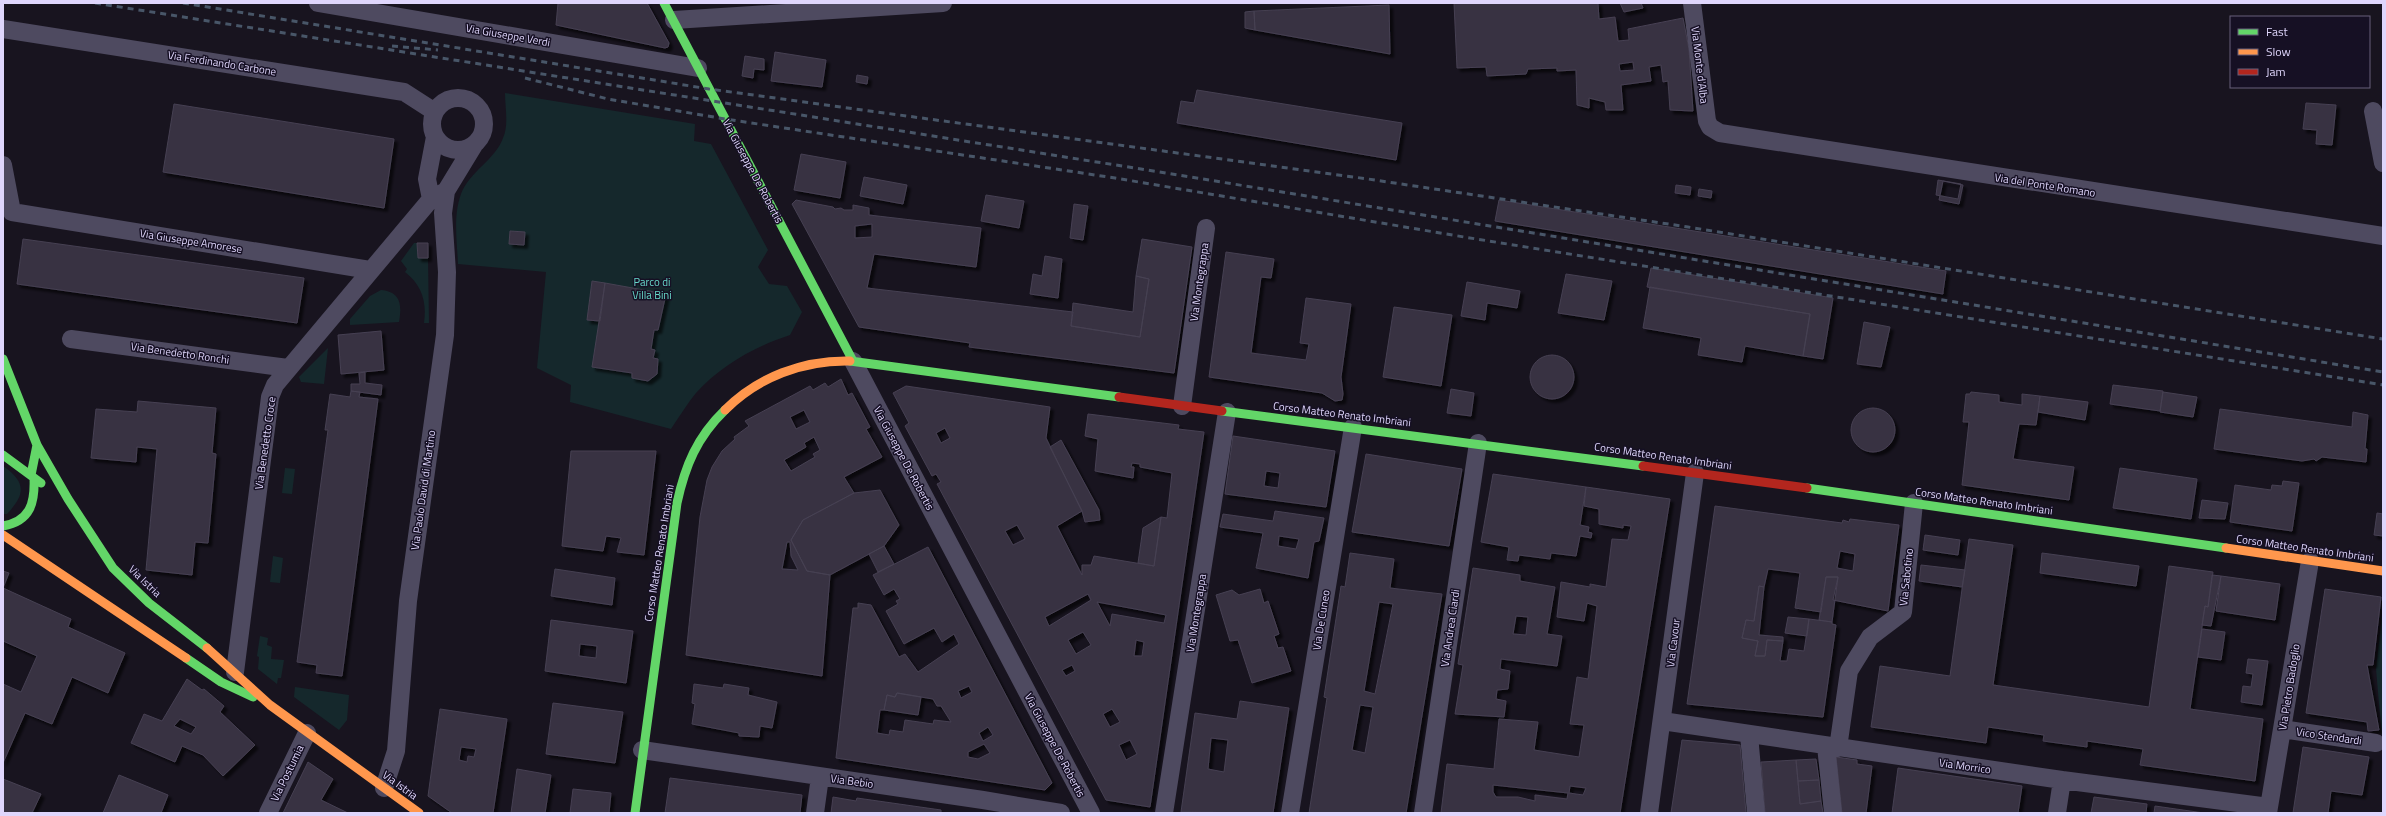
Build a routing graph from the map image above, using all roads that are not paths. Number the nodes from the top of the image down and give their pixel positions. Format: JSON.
{"nodes":[{"id":1,"x":318,"y":3,"type":"edge"},
{"id":2,"x":664,"y":3,"type":"edge"},
{"id":3,"x":943,"y":3,"type":"edge"},
{"id":4,"x":1692,"y":3,"type":"edge"},
{"id":5,"x":674,"y":20,"type":"junction"},
{"id":6,"x":3,"y":28,"type":"edge"},
{"id":7,"x":698,"y":68,"type":"junction"},
{"id":8,"x":2373,"y":111,"type":"dead end"},
{"id":9,"x":435,"y":112,"type":"junction"},
{"id":10,"x":1710,"y":127,"type":"joint"},
{"id":11,"x":435,"y":137,"type":"junction"},
{"id":12,"x":474,"y":145,"type":"junction"},
{"id":13,"x":2382,"y":160,"type":"edge"},
{"id":14,"x":3,"y":165,"type":"edge"},
{"id":15,"x":438,"y":195,"type":"junction"},
{"id":16,"x":1206,"y":228,"type":"dead end"},
{"id":17,"x":2383,"y":236,"type":"edge"},
{"id":18,"x":370,"y":270,"type":"junction"},
{"id":19,"x":71,"y":339,"type":"dead end"},
{"id":20,"x":3,"y":359,"type":"edge"},
{"id":21,"x":853,"y":361,"type":"junction"},
{"id":22,"x":288,"y":368,"type":"junction"},
{"id":23,"x":1182,"y":406,"type":"junction"},
{"id":24,"x":1227,"y":412,"type":"junction"},
{"id":25,"x":1353,"y":427,"type":"junction"},
{"id":26,"x":1478,"y":443,"type":"junction"},
{"id":27,"x":37,"y":445,"type":"junction"},
{"id":28,"x":3,"y":455,"type":"edge"},
{"id":29,"x":1695,"y":473,"type":"junction"},
{"id":30,"x":33,"y":477,"type":"junction"},
{"id":31,"x":68,"y":499,"type":"junction"},
{"id":32,"x":1914,"y":503,"type":"junction"},
{"id":33,"x":3,"y":526,"type":"edge"},
{"id":34,"x":3,"y":535,"type":"edge"},
{"id":35,"x":2310,"y":561,"type":"junction"},
{"id":36,"x":2383,"y":571,"type":"edge"},
{"id":37,"x":235,"y":672,"type":"junction"},
{"id":38,"x":270,"y":705,"type":"junction"},
{"id":39,"x":1662,"y":722,"type":"junction"},
{"id":40,"x":2282,"y":729,"type":"junction"},
{"id":41,"x":307,"y":733,"type":"junction"},
{"id":42,"x":1749,"y":735,"type":"junction"},
{"id":43,"x":2376,"y":743,"type":"dead end"},
{"id":44,"x":1832,"y":747,"type":"junction"},
{"id":45,"x":642,"y":750,"type":"junction"},
{"id":46,"x":820,"y":777,"type":"junction"},
{"id":47,"x":2062,"y":780,"type":"junction"},
{"id":48,"x":384,"y":788,"type":"junction"},
{"id":49,"x":982,"y":806,"type":"edge"},
{"id":50,"x":2269,"y":810,"type":"edge"},
{"id":51,"x":268,"y":813,"type":"edge"},
{"id":52,"x":419,"y":813,"type":"edge"},
{"id":53,"x":635,"y":813,"type":"edge"},
{"id":54,"x":815,"y":813,"type":"edge"},
{"id":55,"x":1061,"y":813,"type":"edge"},
{"id":56,"x":1091,"y":813,"type":"edge"},
{"id":57,"x":1164,"y":813,"type":"edge"},
{"id":58,"x":1290,"y":813,"type":"edge"},
{"id":59,"x":1423,"y":813,"type":"edge"},
{"id":60,"x":1649,"y":813,"type":"edge"},
{"id":61,"x":1756,"y":813,"type":"edge"},
{"id":62,"x":1833,"y":813,"type":"edge"},
{"id":63,"x":2057,"y":813,"type":"edge"}],
"edges":[{"from":1,"to":7,"type":"street","name":"Via Giuseppe Verdi"},
{"from":2,"to":5,"type":"street","name":"Via Giuseppe De Robertis"},
{"from":3,"to":5,"type":"street"},
{"from":4,"to":10,"type":"street","name":"Via Monte d'Alba"},
{"from":5,"to":7,"type":"street","name":"Via Giuseppe De Robertis"},
{"from":6,"to":9,"type":"street","name":"Via Ferdinando Carbone"},
{"from":7,"to":21,"type":"street","name":"Via Giuseppe De Robertis"},
{"from":8,"to":13,"type":"street"},
{"from":9,"to":11,"type":"street"},
{"from":9,"to":12,"type":"street"},
{"from":10,"to":17,"type":"street","name":"Via del Ponte Romano"},
{"from":11,"to":12,"type":"street"},
{"from":11,"to":15,"type":"street"},
{"from":12,"to":15,"type":"street"},
{"from":14,"to":18,"type":"street","name":"Via Giuseppe Amorese"},
{"from":15,"to":18,"type":"street","name":"Via Benedetto Croce"},
{"from":15,"to":48,"type":"street","name":"Via Paolo David di Martino"},
{"from":16,"to":23,"type":"street","name":"Via Montegrappa"},
{"from":18,"to":22,"type":"street","name":"Via Benedetto Croce"},
{"from":19,"to":22,"type":"street","name":"Via Benedetto Ronchi"},
{"from":20,"to":27,"type":"street","name":"Via Istria"},
{"from":21,"to":23,"type":"street","name":"Corso Matteo Renato Imbriani"},
{"from":21,"to":45,"type":"street","name":"Corso Matteo Renato Imbriani"},
{"from":21,"to":56,"type":"street","name":"Via Giuseppe De Robertis"},
{"from":22,"to":37,"type":"street","name":"Via Benedetto Croce"},
{"from":23,"to":24,"type":"street","name":"Corso Matteo Renato Imbriani"},
{"from":24,"to":25,"type":"street","name":"Corso Matteo Renato Imbriani"},
{"from":24,"to":57,"type":"street","name":"Via Montegrappa"},
{"from":25,"to":26,"type":"street","name":"Corso Matteo Renato Imbriani"},
{"from":25,"to":58,"type":"street","name":"Via De Cuneo"},
{"from":26,"to":29,"type":"street","name":"Corso Matteo Renato Imbriani"},
{"from":26,"to":59,"type":"street","name":"Via Andrea Ciardi"},
{"from":27,"to":30,"type":"street"},
{"from":27,"to":31,"type":"street","name":"Via Istria"},
{"from":28,"to":30,"type":"street"},
{"from":29,"to":32,"type":"street","name":"Corso Matteo Renato Imbriani"},
{"from":29,"to":39,"type":"street","name":"Via Cavour"},
{"from":30,"to":31,"type":"street"},
{"from":30,"to":33,"type":"street"},
{"from":31,"to":37,"type":"street","name":"Via Istria"},
{"from":32,"to":35,"type":"street","name":"Corso Matteo Renato Imbriani"},
{"from":32,"to":44,"type":"street","name":"Via Sabotino"},
{"from":34,"to":38,"type":"street","name":"Via Istria"},
{"from":35,"to":36,"type":"street","name":"Corso Matteo Renato Imbriani"},
{"from":35,"to":40,"type":"street","name":"Via Pietro Badoglio"},
{"from":37,"to":38,"type":"street","name":"Via Istria"},
{"from":38,"to":41,"type":"street","name":"Via Istria"},
{"from":39,"to":42,"type":"street","name":"Via Morrico"},
{"from":39,"to":60,"type":"street","name":"Via Cavour"},
{"from":40,"to":43,"type":"street","name":"Vico Stendardi"},
{"from":40,"to":50,"type":"street","name":"Via Pietro Badoglio"},
{"from":41,"to":48,"type":"street","name":"Via Istria"},
{"from":41,"to":51,"type":"street","name":"Via Postumia"},
{"from":42,"to":44,"type":"street","name":"Via Morrico"},
{"from":42,"to":61,"type":"street"},
{"from":44,"to":47,"type":"street","name":"Via Morrico"},
{"from":44,"to":62,"type":"street","name":"Via Sabotino"},
{"from":45,"to":46,"type":"street","name":"Via Bebio"},
{"from":45,"to":53,"type":"street","name":"Corso Matteo Renato Imbriani"},
{"from":46,"to":49,"type":"street","name":"Via Bebio"},
{"from":46,"to":54,"type":"street"},
{"from":47,"to":50,"type":"street","name":"Via Morrico"},
{"from":47,"to":63,"type":"street"},
{"from":48,"to":52,"type":"street","name":"Via Istria"},
{"from":49,"to":55,"type":"street","name":"Via Bebio"}]}
